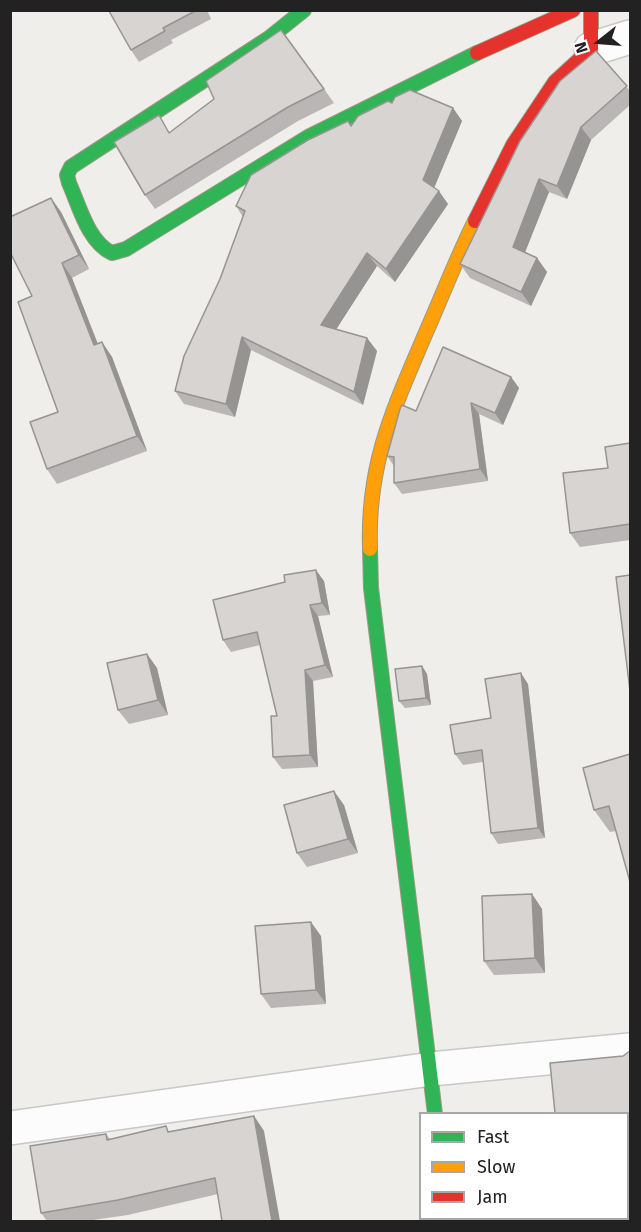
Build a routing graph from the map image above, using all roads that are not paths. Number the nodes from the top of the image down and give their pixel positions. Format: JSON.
{"nodes":[{"id":1,"x":304,"y":10,"type":"edge"},
{"id":2,"x":573,"y":10,"type":"edge"},
{"id":3,"x":591,"y":10,"type":"edge"},
{"id":4,"x":630,"y":37,"type":"edge"},
{"id":5,"x":591,"y":50,"type":"junction"},
{"id":6,"x":630,"y":1050,"type":"edge"},
{"id":7,"x":431,"y":1069,"type":"junction"},
{"id":8,"x":435,"y":1112,"type":"edge"},
{"id":9,"x":10,"y":1128,"type":"edge"}],
"edges":[{"from":1,"to":2,"type":"street"},
{"from":3,"to":5,"type":"street"},
{"from":4,"to":5,"type":"street"},
{"from":5,"to":7,"type":"street"},
{"from":6,"to":7,"type":"street"},
{"from":7,"to":8,"type":"street"},
{"from":7,"to":9,"type":"street"}]}
